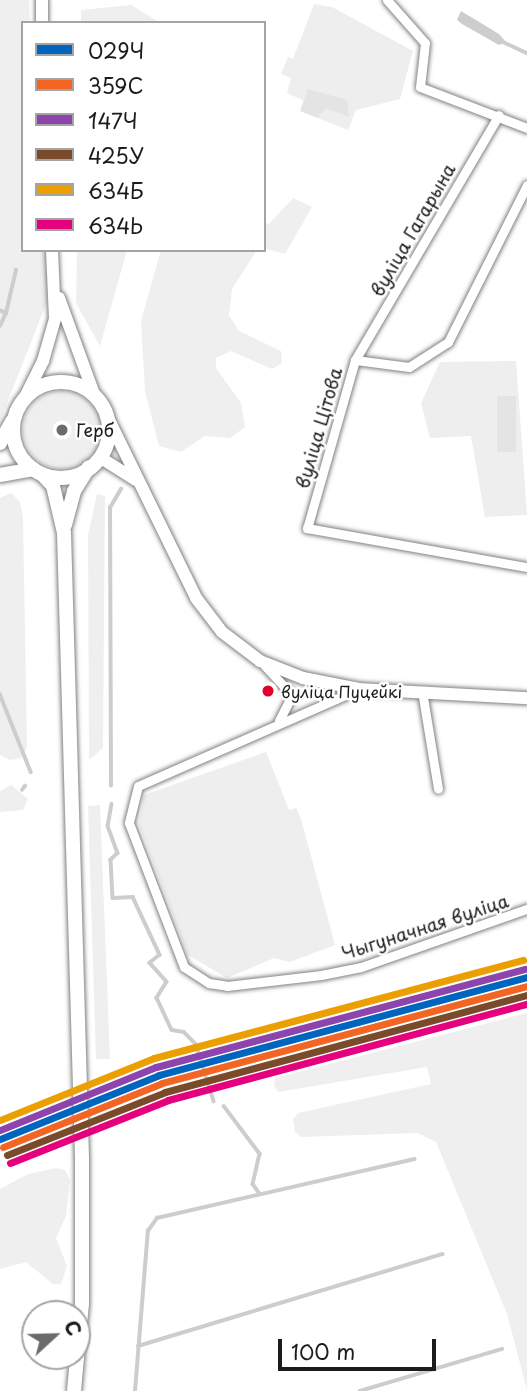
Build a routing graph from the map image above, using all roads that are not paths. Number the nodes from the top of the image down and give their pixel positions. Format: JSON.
{"nodes":[{"id":1,"x":42,"y":0,"type":"edge"},
{"id":2,"x":387,"y":0,"type":"edge"},
{"id":3,"x":42,"y":21,"type":"edge"},
{"id":4,"x":499,"y":116,"type":"junction"},
{"id":5,"x":527,"y":128,"type":"edge"},
{"id":6,"x":527,"y":185,"type":"edge"},
{"id":7,"x":52,"y":252,"type":"edge"},
{"id":8,"x":54,"y":284,"type":"junction"},
{"id":9,"x":355,"y":360,"type":"junction"},
{"id":10,"x":94,"y":394,"type":"junction"},
{"id":11,"x":21,"y":404,"type":"junction"},
{"id":12,"x":108,"y":418,"type":"junction"},
{"id":13,"x":0,"y":443,"type":"edge"},
{"id":14,"x":95,"y":463,"type":"junction"},
{"id":15,"x":37,"y":471,"type":"junction"},
{"id":16,"x":0,"y":475,"type":"edge"},
{"id":17,"x":141,"y":485,"type":"junction"},
{"id":18,"x":64,"y":533,"type":"junction"},
{"id":19,"x":527,"y":567,"type":"edge"},
{"id":20,"x":260,"y":661,"type":"junction"},
{"id":21,"x":359,"y":690,"type":"junction"},
{"id":22,"x":422,"y":691,"type":"junction"},
{"id":23,"x":527,"y":698,"type":"edge"},
{"id":24,"x":278,"y":723,"type":"junction"},
{"id":25,"x":438,"y":789,"type":"dead end"},
{"id":26,"x":527,"y":909,"type":"edge"},
{"id":27,"x":74,"y":1391,"type":"edge"}],
"edges":[{"from":1,"to":3,"type":"main road"},
{"from":2,"to":4,"type":"street"},
{"from":4,"to":5,"type":"street"},
{"from":4,"to":9,"type":"street","name":"вуліца Гагарына"},
{"from":6,"to":9,"type":"street","name":"вуліца Цітова"},
{"from":7,"to":8,"type":"main road"},
{"from":8,"to":10,"type":"main road"},
{"from":8,"to":11,"type":"main road"},
{"from":9,"to":19,"type":"street","name":"вуліца Цітова"},
{"from":10,"to":11,"type":"main road"},
{"from":10,"to":12,"type":"main road"},
{"from":11,"to":13,"type":"main road"},
{"from":11,"to":15,"type":"main road"},
{"from":12,"to":14,"type":"main road"},
{"from":12,"to":17,"type":"main road"},
{"from":14,"to":15,"type":"main road"},
{"from":14,"to":17,"type":"main road"},
{"from":14,"to":18,"type":"main road"},
{"from":15,"to":16,"type":"main road"},
{"from":15,"to":18,"type":"main road"},
{"from":17,"to":20,"type":"main road"},
{"from":18,"to":27,"type":"main road"},
{"from":20,"to":21,"type":"main road"},
{"from":20,"to":24,"type":"street"},
{"from":21,"to":22,"type":"main road"},
{"from":21,"to":24,"type":"street","name":"Чыгуначная вуліца"},
{"from":22,"to":23,"type":"main road"},
{"from":22,"to":25,"type":"street"},
{"from":24,"to":26,"type":"street","name":"Чыгуначная вуліца"}]}
